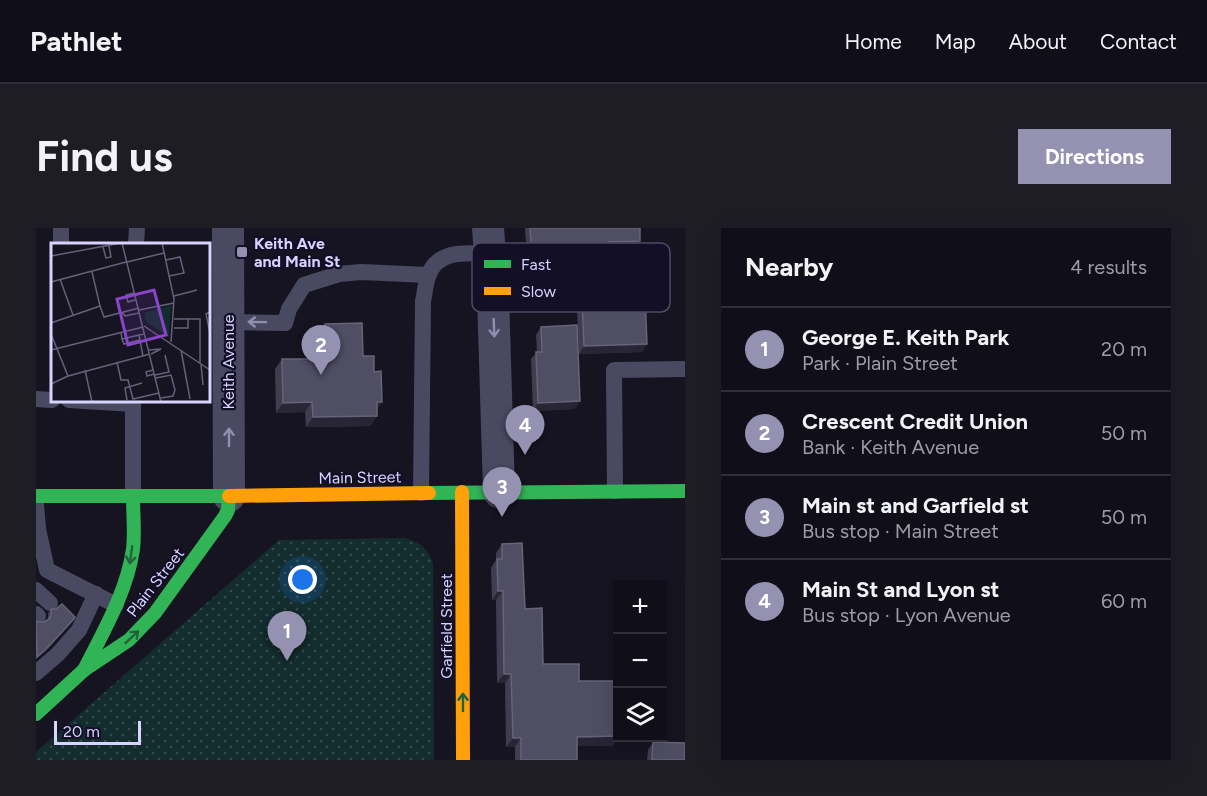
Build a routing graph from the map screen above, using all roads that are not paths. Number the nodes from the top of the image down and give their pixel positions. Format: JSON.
{"nodes":[{"id":1,"x":137,"y":228,"type":"edge"},
{"id":2,"x":228,"y":228,"type":"edge"},
{"id":3,"x":136,"y":243,"type":"edge"},
{"id":4,"x":472,"y":248,"type":"edge"},
{"id":5,"x":428,"y":275,"type":"junction"},
{"id":6,"x":494,"y":312,"type":"edge"},
{"id":7,"x":228,"y":322,"type":"junction"},
{"id":8,"x":685,"y":369,"type":"edge"},
{"id":9,"x":36,"y":399,"type":"edge"},
{"id":10,"x":51,"y":400,"type":"edge"},
{"id":11,"x":133,"y":402,"type":"edge"},
{"id":12,"x":615,"y":491,"type":"junction"},
{"id":13,"x":685,"y":491,"type":"edge"},
{"id":14,"x":462,"y":492,"type":"junction"},
{"id":15,"x":499,"y":492,"type":"junction"},
{"id":16,"x":421,"y":493,"type":"junction"},
{"id":17,"x":36,"y":496,"type":"edge"},
{"id":18,"x":229,"y":496,"type":"junction"},
{"id":19,"x":133,"y":497,"type":"junction"},
{"id":20,"x":36,"y":504,"type":"edge"},
{"id":21,"x":37,"y":529,"type":"edge"},
{"id":22,"x":41,"y":574,"type":"edge"},
{"id":23,"x":36,"y":590,"type":"edge"},
{"id":24,"x":96,"y":594,"type":"junction"},
{"id":25,"x":51,"y":603,"type":"dead end"},
{"id":26,"x":116,"y":604,"type":"junction"},
{"id":27,"x":84,"y":670,"type":"junction"},
{"id":28,"x":36,"y":673,"type":"edge"},
{"id":29,"x":39,"y":705,"type":"edge"},
{"id":30,"x":463,"y":760,"type":"edge"}],
"edges":[{"from":1,"to":3,"type":"lane"},
{"from":2,"to":7,"type":"street","name":"Keith Avenue"},
{"from":4,"to":5,"type":"lane"},
{"from":5,"to":7,"type":"lane","one_way":true},
{"from":5,"to":16,"type":"lane"},
{"from":6,"to":15,"type":"street","one_way":true},
{"from":18,"to":7,"type":"street","name":"Keith Avenue","one_way":true},
{"from":8,"to":12,"type":"lane"},
{"from":9,"to":10,"type":"lane"},
{"from":11,"to":19,"type":"lane"},
{"from":12,"to":13,"type":"main road","name":"Main Street"},
{"from":12,"to":15,"type":"main road","name":"Main Street"},
{"from":14,"to":15,"type":"main road","name":"Main Street"},
{"from":14,"to":16,"type":"main road","name":"Main Street"},
{"from":30,"to":14,"type":"main road","name":"Garfield Street","one_way":true},
{"from":16,"to":18,"type":"main road","name":"Main Street"},
{"from":17,"to":19,"type":"main road","name":"Main Street"},
{"from":18,"to":19,"type":"main road","name":"Main Street"},
{"from":27,"to":18,"type":"main road","name":"Plain Street","one_way":true},
{"from":19,"to":26,"type":"main road","name":"Plain Street","one_way":true},
{"from":20,"to":21,"type":"lane"},
{"from":21,"to":22,"type":"lane"},
{"from":22,"to":24,"type":"lane"},
{"from":23,"to":25,"type":"lane"},
{"from":24,"to":26,"type":"lane"},
{"from":24,"to":28,"type":"lane"},
{"from":26,"to":27,"type":"main road","name":"Plain Street"},
{"from":27,"to":29,"type":"main road","name":"Plain Street"}]}
